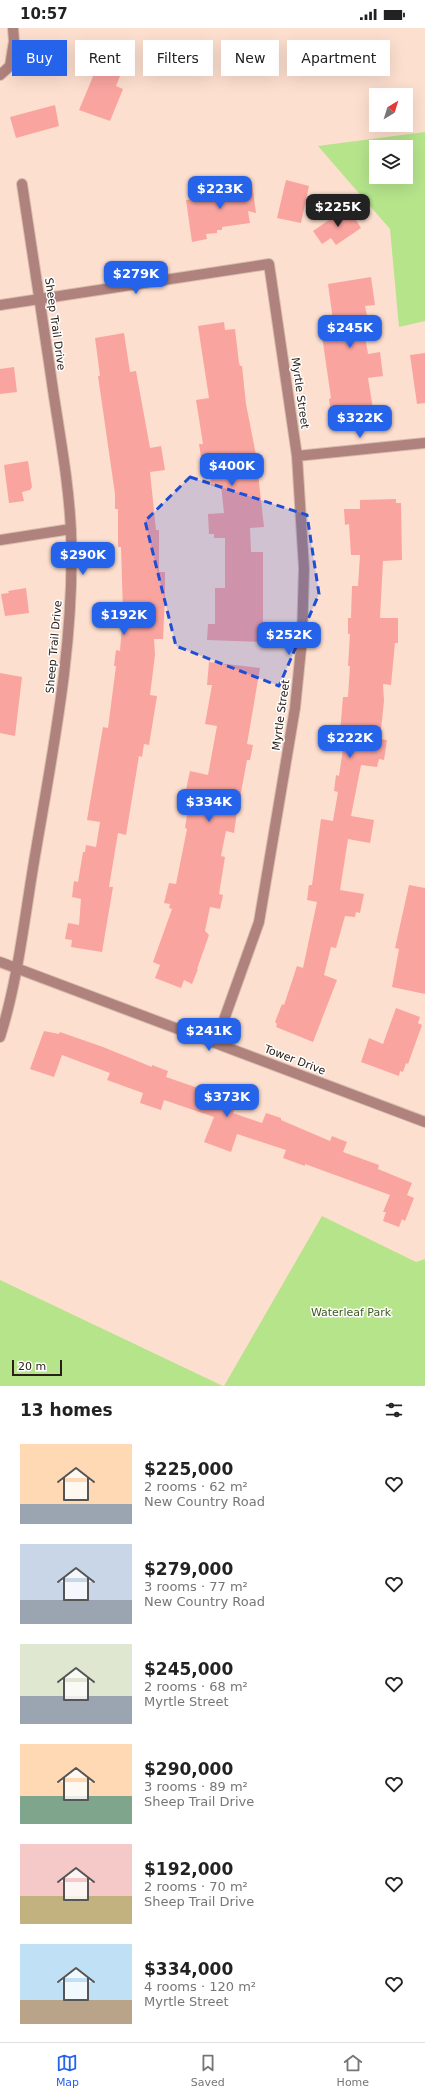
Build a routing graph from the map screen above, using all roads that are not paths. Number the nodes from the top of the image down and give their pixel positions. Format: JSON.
{"nodes":[{"id":1,"x":13,"y":28,"type":"edge"},
{"id":2,"x":0,"y":75,"type":"edge"},
{"id":3,"x":22,"y":184,"type":"dead end"},
{"id":4,"x":39,"y":299,"type":"junction"},
{"id":5,"x":0,"y":305,"type":"edge"},
{"id":6,"x":425,"y":443,"type":"edge"},
{"id":7,"x":297,"y":456,"type":"junction"},
{"id":8,"x":71,"y":529,"type":"junction"},
{"id":9,"x":0,"y":540,"type":"edge"},
{"id":10,"x":0,"y":962,"type":"edge"},
{"id":11,"x":16,"y":968,"type":"junction"},
{"id":12,"x":0,"y":1037,"type":"edge"},
{"id":13,"x":216,"y":1042,"type":"junction"},
{"id":14,"x":425,"y":1122,"type":"edge"}],
"edges":[{"from":1,"to":2,"type":"street"},
{"from":3,"to":4,"type":"street","name":"Sheep Trail Drive"},
{"from":4,"to":5,"type":"street"},
{"from":4,"to":7,"type":"street","name":"Myrtle Street"},
{"from":4,"to":8,"type":"street","name":"Sheep Trail Drive"},
{"from":6,"to":7,"type":"street"},
{"from":7,"to":13,"type":"street","name":"Myrtle Street"},
{"from":8,"to":9,"type":"street"},
{"from":8,"to":11,"type":"street","name":"Sheep Trail Drive"},
{"from":10,"to":11,"type":"street","name":"Tower Drive"},
{"from":11,"to":12,"type":"street","name":"Sheep Trail Drive"},
{"from":11,"to":13,"type":"street","name":"Tower Drive"},
{"from":13,"to":14,"type":"street","name":"Tower Drive"}]}
